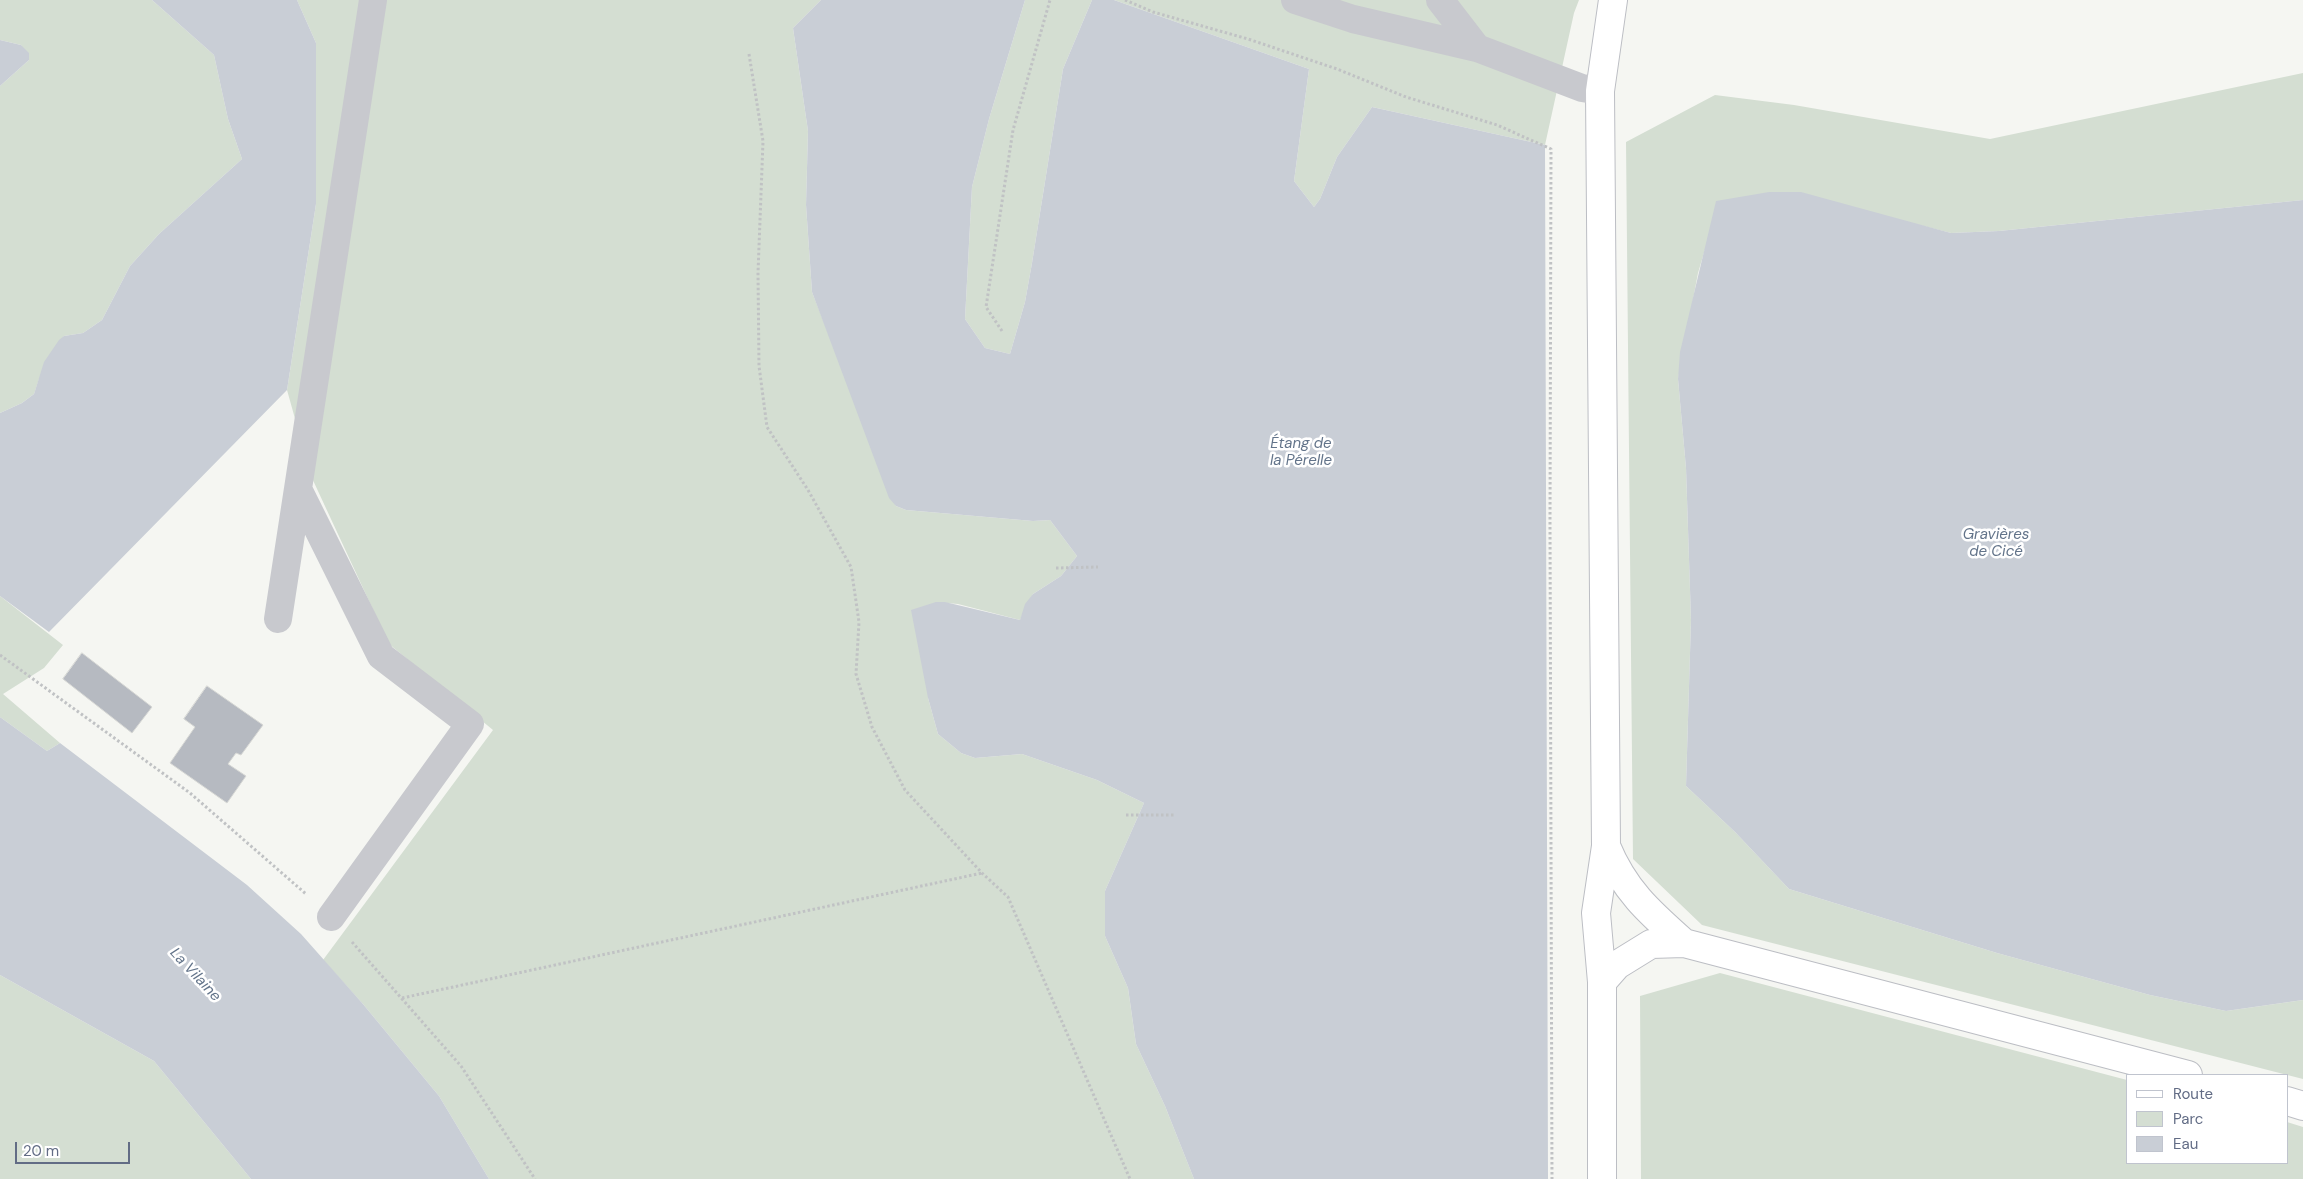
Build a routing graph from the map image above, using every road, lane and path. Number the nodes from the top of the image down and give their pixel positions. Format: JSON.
{"nodes":[{"id":1,"x":373,"y":0,"type":"edge"},
{"id":2,"x":1050,"y":0,"type":"edge"},
{"id":3,"x":1125,"y":0,"type":"edge"},
{"id":4,"x":1295,"y":0,"type":"edge"},
{"id":5,"x":1440,"y":0,"type":"edge"},
{"id":6,"x":1613,"y":0,"type":"edge"},
{"id":7,"x":1478,"y":48,"type":"junction"},
{"id":8,"x":749,"y":54,"type":"dead end"},
{"id":9,"x":1600,"y":91,"type":"junction"},
{"id":10,"x":1002,"y":331,"type":"dead end"},
{"id":11,"x":298,"y":489,"type":"junction"},
{"id":12,"x":1098,"y":567,"type":"dead end"},
{"id":13,"x":1056,"y":568,"type":"dead end"},
{"id":14,"x":278,"y":619,"type":"dead end"},
{"id":15,"x":0,"y":655,"type":"edge"},
{"id":16,"x":1126,"y":815,"type":"dead end"},
{"id":17,"x":1175,"y":815,"type":"dead end"},
{"id":18,"x":1606,"y":846,"type":"junction"},
{"id":19,"x":982,"y":873,"type":"junction"},
{"id":20,"x":331,"y":917,"type":"junction"},
{"id":21,"x":1684,"y":943,"type":"junction"},
{"id":22,"x":1602,"y":982,"type":"junction"},
{"id":23,"x":401,"y":998,"type":"junction"},
{"id":24,"x":2184,"y":1074,"type":"edge"},
{"id":25,"x":2288,"y":1101,"type":"edge"},
{"id":26,"x":2303,"y":1106,"type":"edge"},
{"id":27,"x":535,"y":1179,"type":"edge"},
{"id":28,"x":1130,"y":1179,"type":"edge"},
{"id":29,"x":1552,"y":1179,"type":"edge"},
{"id":30,"x":1602,"y":1179,"type":"edge"}],
"edges":[{"from":1,"to":11,"type":"street"},
{"from":2,"to":10,"type":"path"},
{"from":3,"to":29,"type":"path"},
{"from":4,"to":7,"type":"street"},
{"from":5,"to":7,"type":"street"},
{"from":6,"to":9,"type":"main road"},
{"from":7,"to":9,"type":"street"},
{"from":8,"to":19,"type":"path"},
{"from":9,"to":18,"type":"main road"},
{"from":11,"to":14,"type":"street"},
{"from":11,"to":20,"type":"street"},
{"from":12,"to":13,"type":"path"},
{"from":15,"to":20,"type":"path"},
{"from":16,"to":17,"type":"path"},
{"from":18,"to":21,"type":"main road"},
{"from":18,"to":22,"type":"main road"},
{"from":19,"to":23,"type":"path"},
{"from":19,"to":28,"type":"path"},
{"from":20,"to":23,"type":"path"},
{"from":21,"to":22,"type":"main road"},
{"from":21,"to":24,"type":"main road"},
{"from":22,"to":30,"type":"main road"},
{"from":23,"to":27,"type":"path"},
{"from":25,"to":26,"type":"main road"}]}
